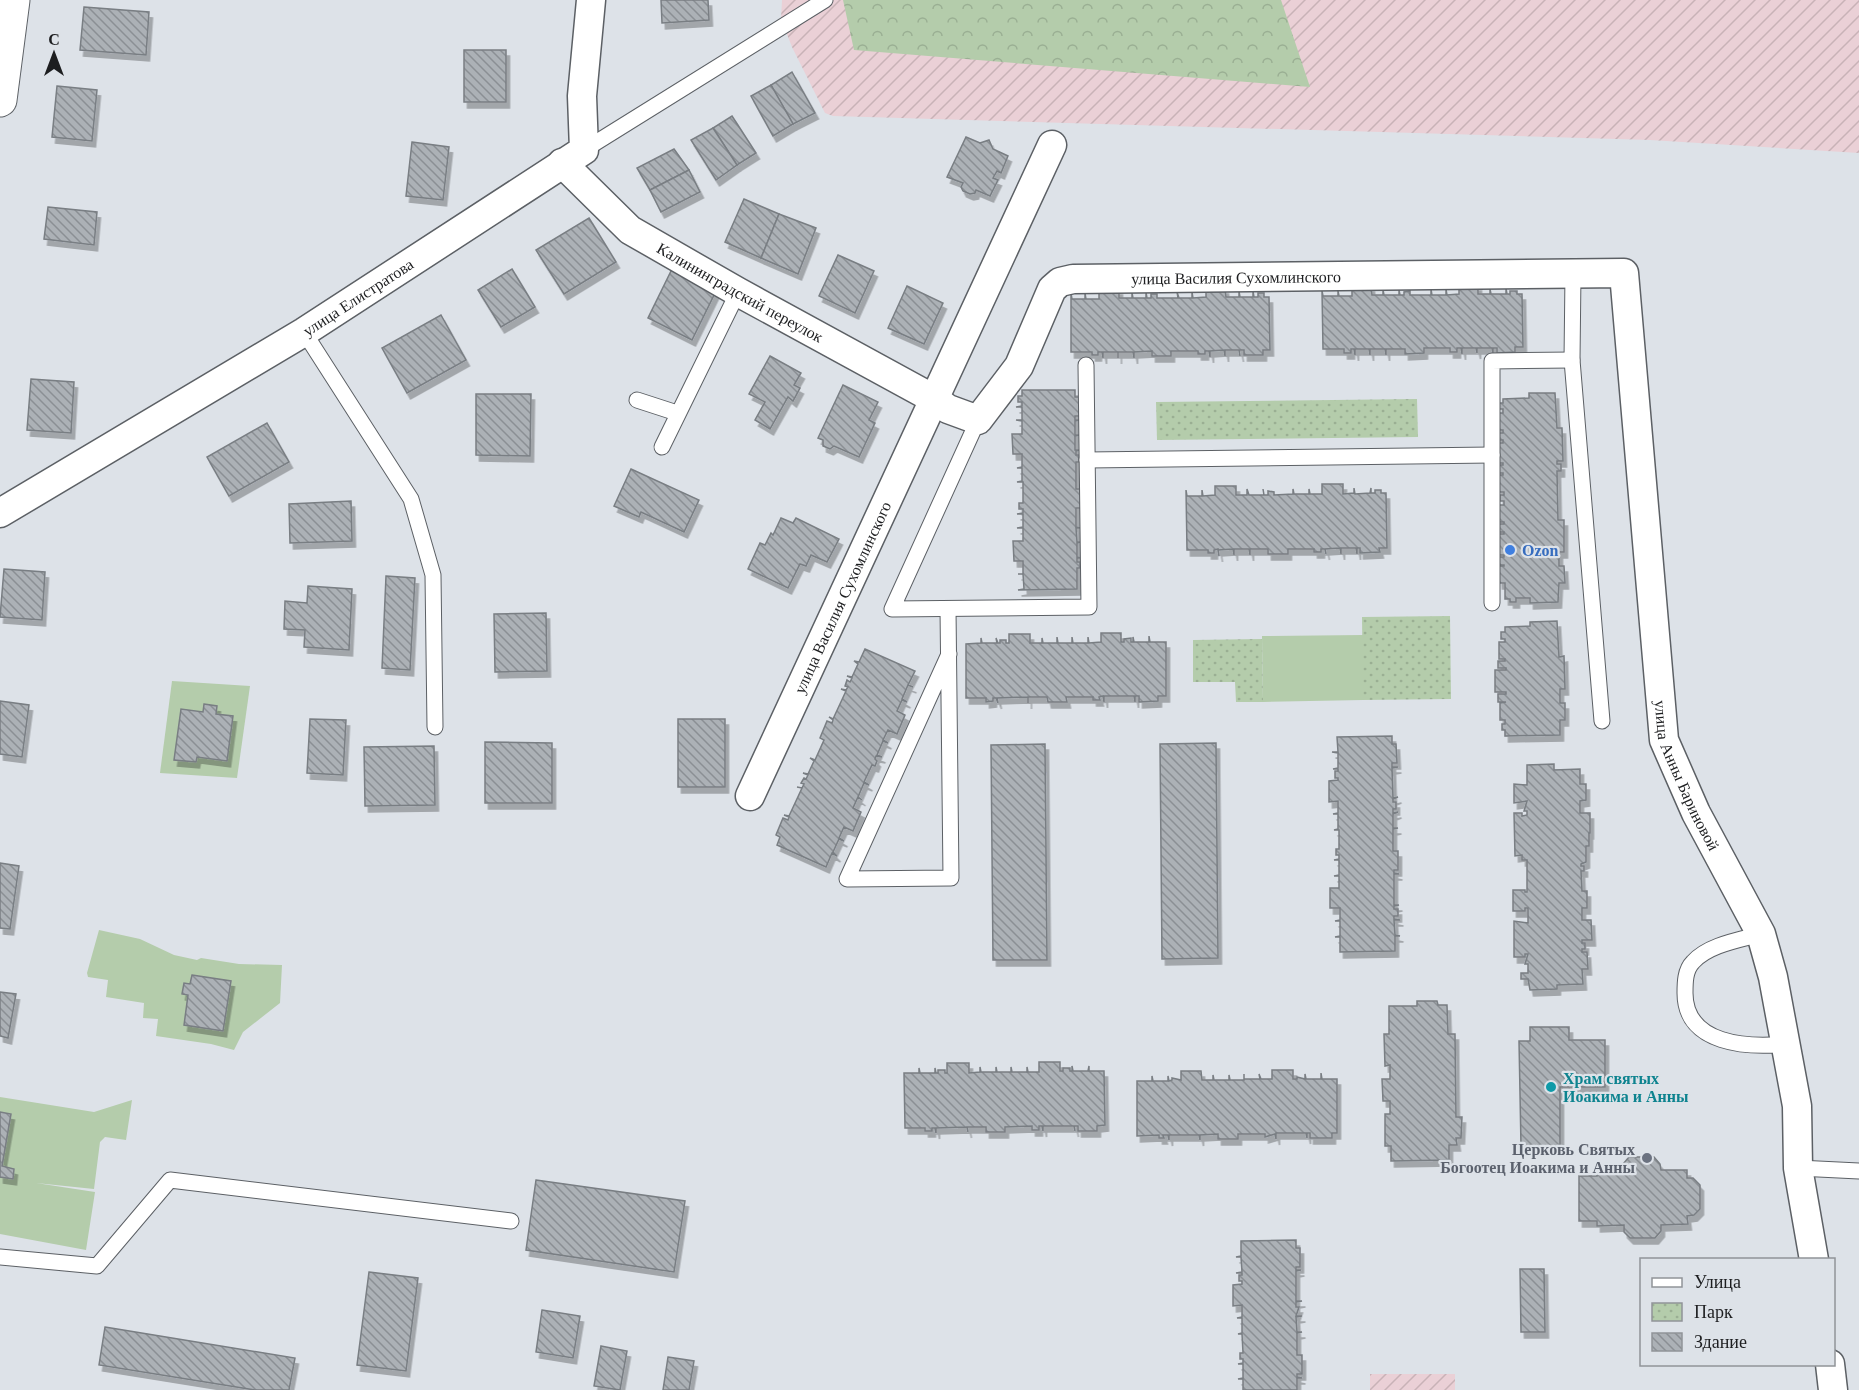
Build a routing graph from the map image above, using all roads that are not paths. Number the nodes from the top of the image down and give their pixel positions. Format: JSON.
{"nodes":[{"id":1,"x":13,"y":0,"type":"edge"},
{"id":2,"x":591,"y":0,"type":"edge"},
{"id":3,"x":825,"y":0,"type":"edge"},
{"id":4,"x":2,"y":82,"type":"edge"},
{"id":5,"x":1052,"y":145,"type":"dead end"},
{"id":6,"x":573,"y":156,"type":"junction"},
{"id":7,"x":1624,"y":273,"type":"joint"},
{"id":8,"x":1572,"y":274,"type":"junction"},
{"id":9,"x":738,"y":292,"type":"junction"},
{"id":10,"x":304,"y":332,"type":"junction"},
{"id":11,"x":1572,"y":360,"type":"junction"},
{"id":12,"x":1086,"y":365,"type":"dead end"},
{"id":13,"x":934,"y":399,"type":"junction"},
{"id":14,"x":637,"y":400,"type":"dead end"},
{"id":15,"x":677,"y":413,"type":"junction"},
{"id":16,"x":978,"y":420,"type":"junction"},
{"id":17,"x":662,"y":447,"type":"dead end"},
{"id":18,"x":1492,"y":455,"type":"junction"},
{"id":19,"x":1088,"y":460,"type":"junction"},
{"id":20,"x":0,"y":513,"type":"edge"},
{"id":21,"x":1492,"y":603,"type":"dead end"},
{"id":22,"x":948,"y":609,"type":"junction"},
{"id":23,"x":949,"y":654,"type":"junction"},
{"id":24,"x":1602,"y":721,"type":"dead end"},
{"id":25,"x":435,"y":727,"type":"dead end"},
{"id":26,"x":750,"y":796,"type":"dead end"},
{"id":27,"x":1761,"y":934,"type":"junction"},
{"id":28,"x":1787,"y":1044,"type":"junction"},
{"id":29,"x":1798,"y":1168,"type":"junction"},
{"id":30,"x":1859,"y":1172,"type":"edge"},
{"id":31,"x":510,"y":1221,"type":"dead end"},
{"id":32,"x":0,"y":1257,"type":"edge"},
{"id":33,"x":1814,"y":1258,"type":"edge"},
{"id":34,"x":1830,"y":1366,"type":"edge"},
{"id":35,"x":1833,"y":1390,"type":"edge"}],
"edges":[{"from":1,"to":4,"type":"street"},
{"from":2,"to":6,"type":"street"},
{"from":3,"to":6,"type":"lane"},
{"from":5,"to":13,"type":"street","name":"улица Василия Сухомлинского"},
{"from":6,"to":9,"type":"street","name":"Калининградский переулок"},
{"from":6,"to":10,"type":"street","name":"улица Елистратова"},
{"from":7,"to":8,"type":"street","name":"улица Василия Сухомлинского"},
{"from":7,"to":27,"type":"street","name":"улица Анны Бариновой"},
{"from":8,"to":11,"type":"lane"},
{"from":8,"to":16,"type":"street","name":"улица Василия Сухомлинского"},
{"from":9,"to":13,"type":"street","name":"Калининградский переулок"},
{"from":9,"to":15,"type":"lane"},
{"from":10,"to":20,"type":"street","name":"улица Елистратова"},
{"from":10,"to":25,"type":"lane"},
{"from":11,"to":18,"type":"lane"},
{"from":11,"to":24,"type":"lane"},
{"from":12,"to":19,"type":"lane"},
{"from":13,"to":16,"type":"street"},
{"from":13,"to":26,"type":"street","name":"улица Василия Сухомлинского"},
{"from":14,"to":15,"type":"lane"},
{"from":15,"to":17,"type":"lane"},
{"from":16,"to":22,"type":"lane"},
{"from":18,"to":19,"type":"lane"},
{"from":18,"to":21,"type":"lane"},
{"from":19,"to":22,"type":"lane"},
{"from":22,"to":23,"type":"lane"},
{"from":23,"to":23,"type":"lane"},
{"from":27,"to":28,"type":"street","name":"улица Анны Бариновой"},
{"from":27,"to":28,"type":"lane"},
{"from":28,"to":29,"type":"street","name":"улица Анны Бариновой"},
{"from":29,"to":30,"type":"lane"},
{"from":29,"to":33,"type":"street","name":"улица Анны Бариновой"},
{"from":31,"to":32,"type":"lane"},
{"from":34,"to":35,"type":"street"}]}
